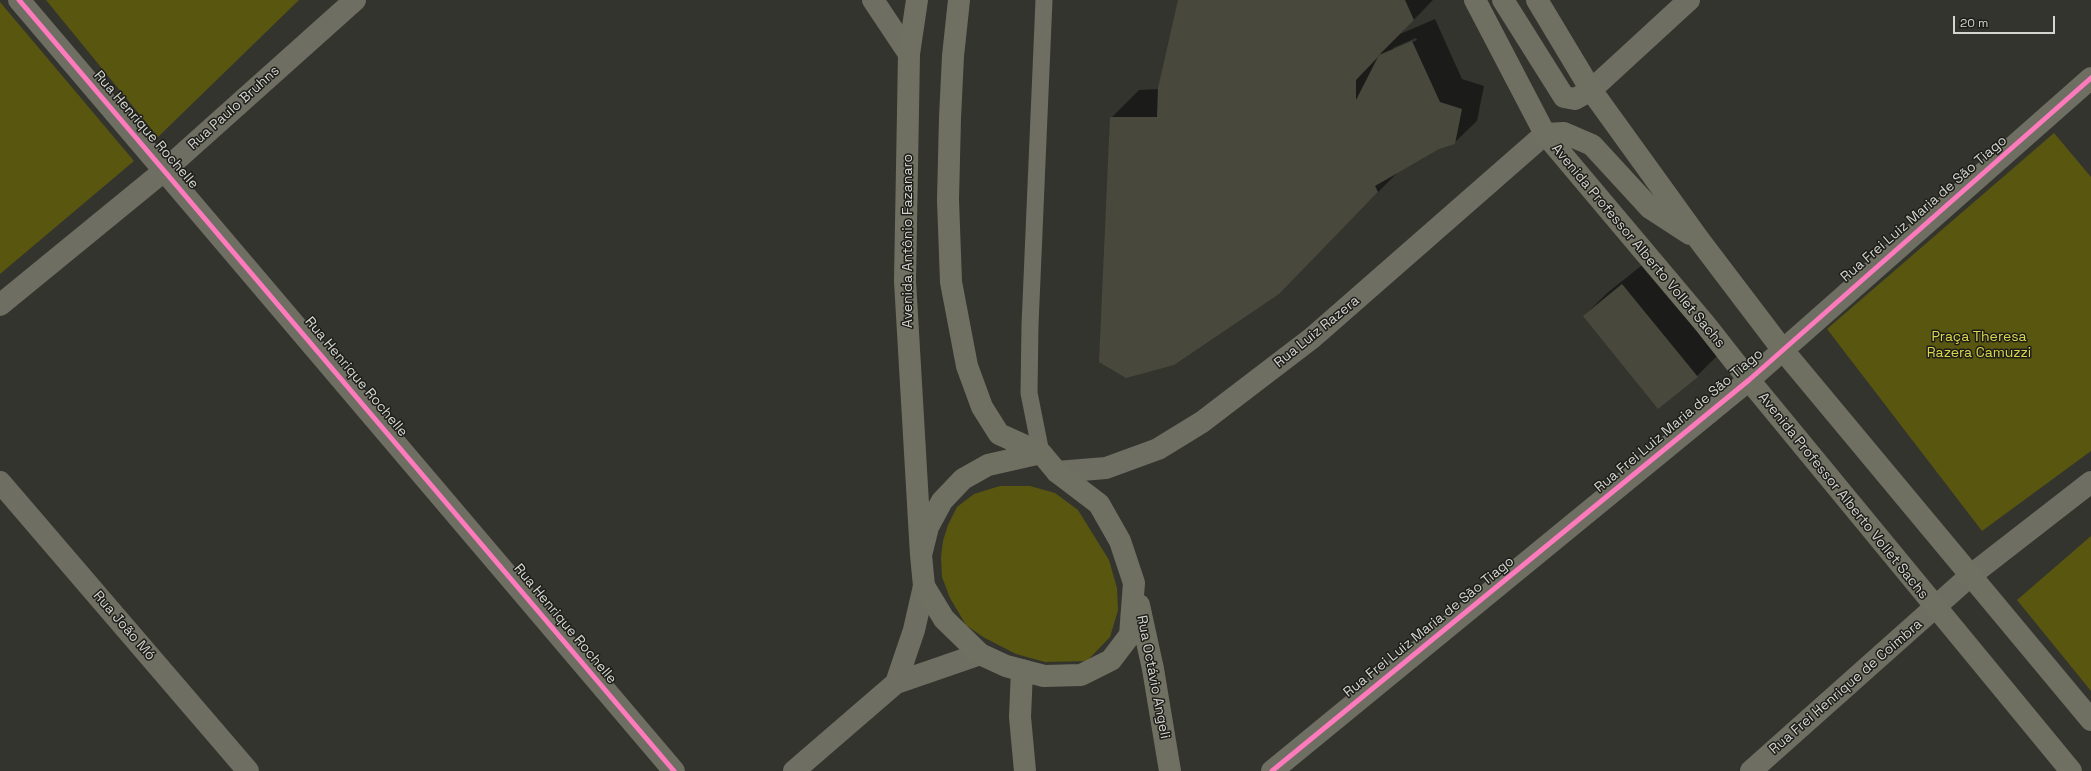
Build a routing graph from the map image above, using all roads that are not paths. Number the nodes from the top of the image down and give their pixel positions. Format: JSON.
{"nodes":[{"id":1,"x":19,"y":0,"type":"edge"},
{"id":2,"x":355,"y":0,"type":"edge"},
{"id":3,"x":874,"y":0,"type":"edge"},
{"id":4,"x":918,"y":0,"type":"edge"},
{"id":5,"x":960,"y":0,"type":"edge"},
{"id":6,"x":1044,"y":0,"type":"edge"},
{"id":7,"x":1475,"y":0,"type":"edge"},
{"id":8,"x":1503,"y":0,"type":"edge"},
{"id":9,"x":1538,"y":0,"type":"edge"},
{"id":10,"x":1689,"y":0,"type":"edge"},
{"id":11,"x":909,"y":54,"type":"junction"},
{"id":12,"x":2091,"y":78,"type":"edge"},
{"id":13,"x":1592,"y":90,"type":"junction"},
{"id":14,"x":1545,"y":134,"type":"junction"},
{"id":15,"x":165,"y":170,"type":"junction"},
{"id":16,"x":1700,"y":241,"type":"junction"},
{"id":17,"x":0,"y":305,"type":"edge"},
{"id":18,"x":1782,"y":349,"type":"junction"},
{"id":19,"x":1748,"y":380,"type":"junction"},
{"id":20,"x":1041,"y":454,"type":"junction"},
{"id":21,"x":1057,"y":472,"type":"junction"},
{"id":22,"x":0,"y":482,"type":"edge"},
{"id":23,"x":2091,"y":482,"type":"edge"},
{"id":24,"x":921,"y":555,"type":"junction"},
{"id":25,"x":1970,"y":576,"type":"junction"},
{"id":26,"x":1134,"y":583,"type":"junction"},
{"id":27,"x":924,"y":586,"type":"junction"},
{"id":28,"x":1935,"y":608,"type":"junction"},
{"id":29,"x":980,"y":654,"type":"junction"},
{"id":30,"x":1022,"y":670,"type":"junction"},
{"id":31,"x":896,"y":683,"type":"junction"},
{"id":32,"x":2091,"y":720,"type":"edge"},
{"id":33,"x":248,"y":771,"type":"edge"},
{"id":34,"x":674,"y":771,"type":"edge"},
{"id":35,"x":794,"y":771,"type":"edge"},
{"id":36,"x":1025,"y":771,"type":"edge"},
{"id":37,"x":1170,"y":771,"type":"edge"},
{"id":38,"x":1272,"y":771,"type":"edge"},
{"id":39,"x":1750,"y":771,"type":"edge"},
{"id":40,"x":2071,"y":771,"type":"edge"}],
"edges":[{"from":1,"to":15,"type":"street","name":"Rua Henrique Rochelle"},
{"from":2,"to":15,"type":"street","name":"Rua Paulo Bruhns"},
{"from":3,"to":11,"type":"street"},
{"from":4,"to":11,"type":"main road","name":"Avenida Antônio Fazanaro"},
{"from":5,"to":20,"type":"main road"},
{"from":6,"to":20,"type":"lane"},
{"from":7,"to":14,"type":"main road","name":"Avenida Professor Alberto Vollet Sachs"},
{"from":8,"to":13,"type":"main road"},
{"from":9,"to":13,"type":"main road"},
{"from":10,"to":13,"type":"street"},
{"from":11,"to":24,"type":"main road","name":"Avenida Antônio Fazanaro"},
{"from":12,"to":18,"type":"street","name":"Rua Frei Luiz Maria de São Tiago"},
{"from":13,"to":16,"type":"main road"},
{"from":14,"to":16,"type":"main road"},
{"from":14,"to":19,"type":"main road","name":"Avenida Professor Alberto Vollet Sachs"},
{"from":14,"to":21,"type":"street","name":"Rua Luiz Razera"},
{"from":15,"to":17,"type":"street","name":"Rua Paulo Bruhns"},
{"from":15,"to":34,"type":"street","name":"Rua Henrique Rochelle"},
{"from":16,"to":18,"type":"main road"},
{"from":18,"to":19,"type":"street","name":"Rua Frei Luiz Maria de São Tiago"},
{"from":18,"to":25,"type":"main road"},
{"from":19,"to":28,"type":"main road","name":"Avenida Professor Alberto Vollet Sachs"},
{"from":19,"to":38,"type":"street","name":"Rua Frei Luiz Maria de São Tiago"},
{"from":20,"to":21,"type":"main road","name":"Rua Octávio Angeli"},
{"from":20,"to":24,"type":"main road"},
{"from":21,"to":26,"type":"main road","name":"Rua Octávio Angeli"},
{"from":22,"to":33,"type":"street","name":"Rua João Mó"},
{"from":23,"to":25,"type":"street","name":"Rua Frei Henrique de Coimbra"},
{"from":24,"to":27,"type":"main road","name":"Avenida Antônio Fazanaro"},
{"from":25,"to":28,"type":"street","name":"Rua Frei Henrique de Coimbra"},
{"from":25,"to":32,"type":"main road"},
{"from":26,"to":30,"type":"main road"},
{"from":26,"to":37,"type":"main road","name":"Rua Octávio Angeli"},
{"from":27,"to":29,"type":"main road"},
{"from":27,"to":31,"type":"street"},
{"from":28,"to":39,"type":"street","name":"Rua Frei Henrique de Coimbra"},
{"from":28,"to":40,"type":"main road","name":"Avenida Professor Alberto Vollet Sachs"},
{"from":29,"to":30,"type":"main road"},
{"from":29,"to":31,"type":"street"},
{"from":30,"to":36,"type":"main road"},
{"from":31,"to":35,"type":"street"}]}
